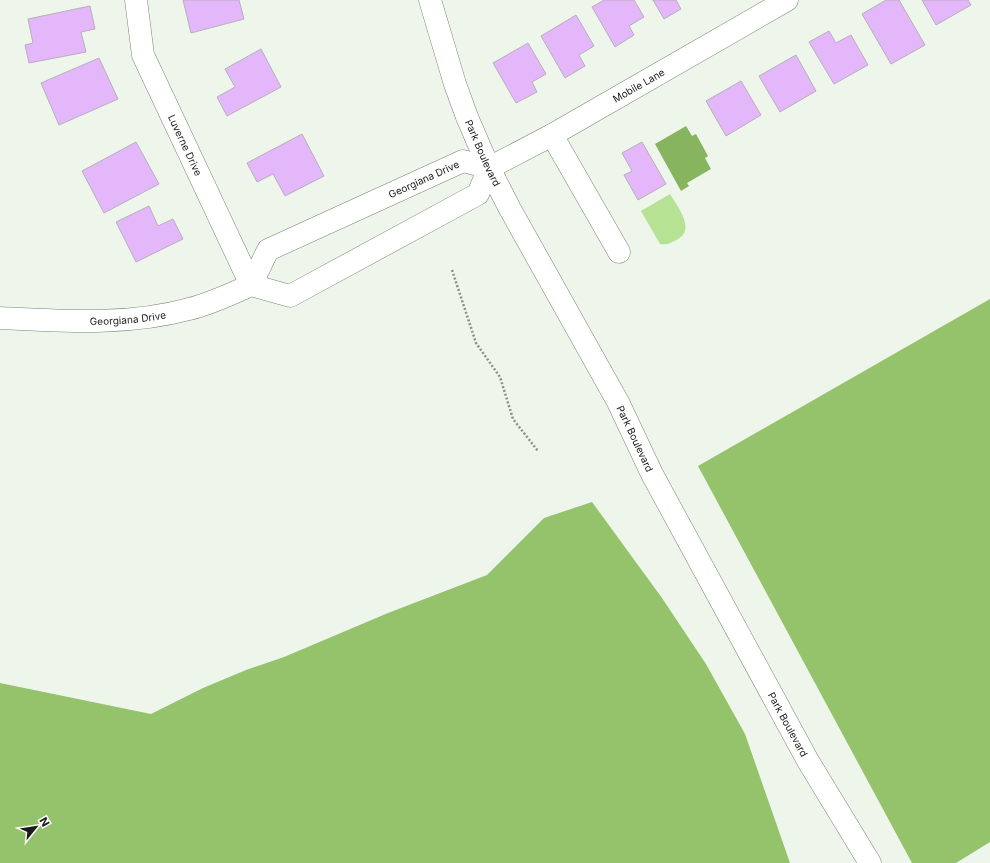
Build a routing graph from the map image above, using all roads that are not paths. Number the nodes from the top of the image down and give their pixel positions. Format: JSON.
{"nodes":[{"id":1,"x":136,"y":0,"type":"edge"},
{"id":2,"x":430,"y":0,"type":"edge"},
{"id":3,"x":787,"y":0,"type":"edge"},
{"id":4,"x":552,"y":135,"type":"junction"},
{"id":5,"x":489,"y":168,"type":"junction"},
{"id":6,"x":619,"y":252,"type":"dead end"},
{"id":7,"x":251,"y":285,"type":"junction"},
{"id":8,"x":0,"y":318,"type":"edge"},
{"id":9,"x":870,"y":863,"type":"edge"}],
"edges":[{"from":1,"to":7,"type":"street","name":"Luverne Drive"},
{"from":2,"to":5,"type":"street","name":"Park Boulevard"},
{"from":3,"to":4,"type":"street","name":"Mobile Lane"},
{"from":4,"to":5,"type":"street","name":"Mobile Lane"},
{"from":4,"to":6,"type":"street"},
{"from":5,"to":7,"type":"street","name":"Georgiana Drive"},
{"from":5,"to":7,"type":"street"},
{"from":5,"to":9,"type":"street","name":"Park Boulevard"},
{"from":7,"to":8,"type":"street","name":"Georgiana Drive"}]}
